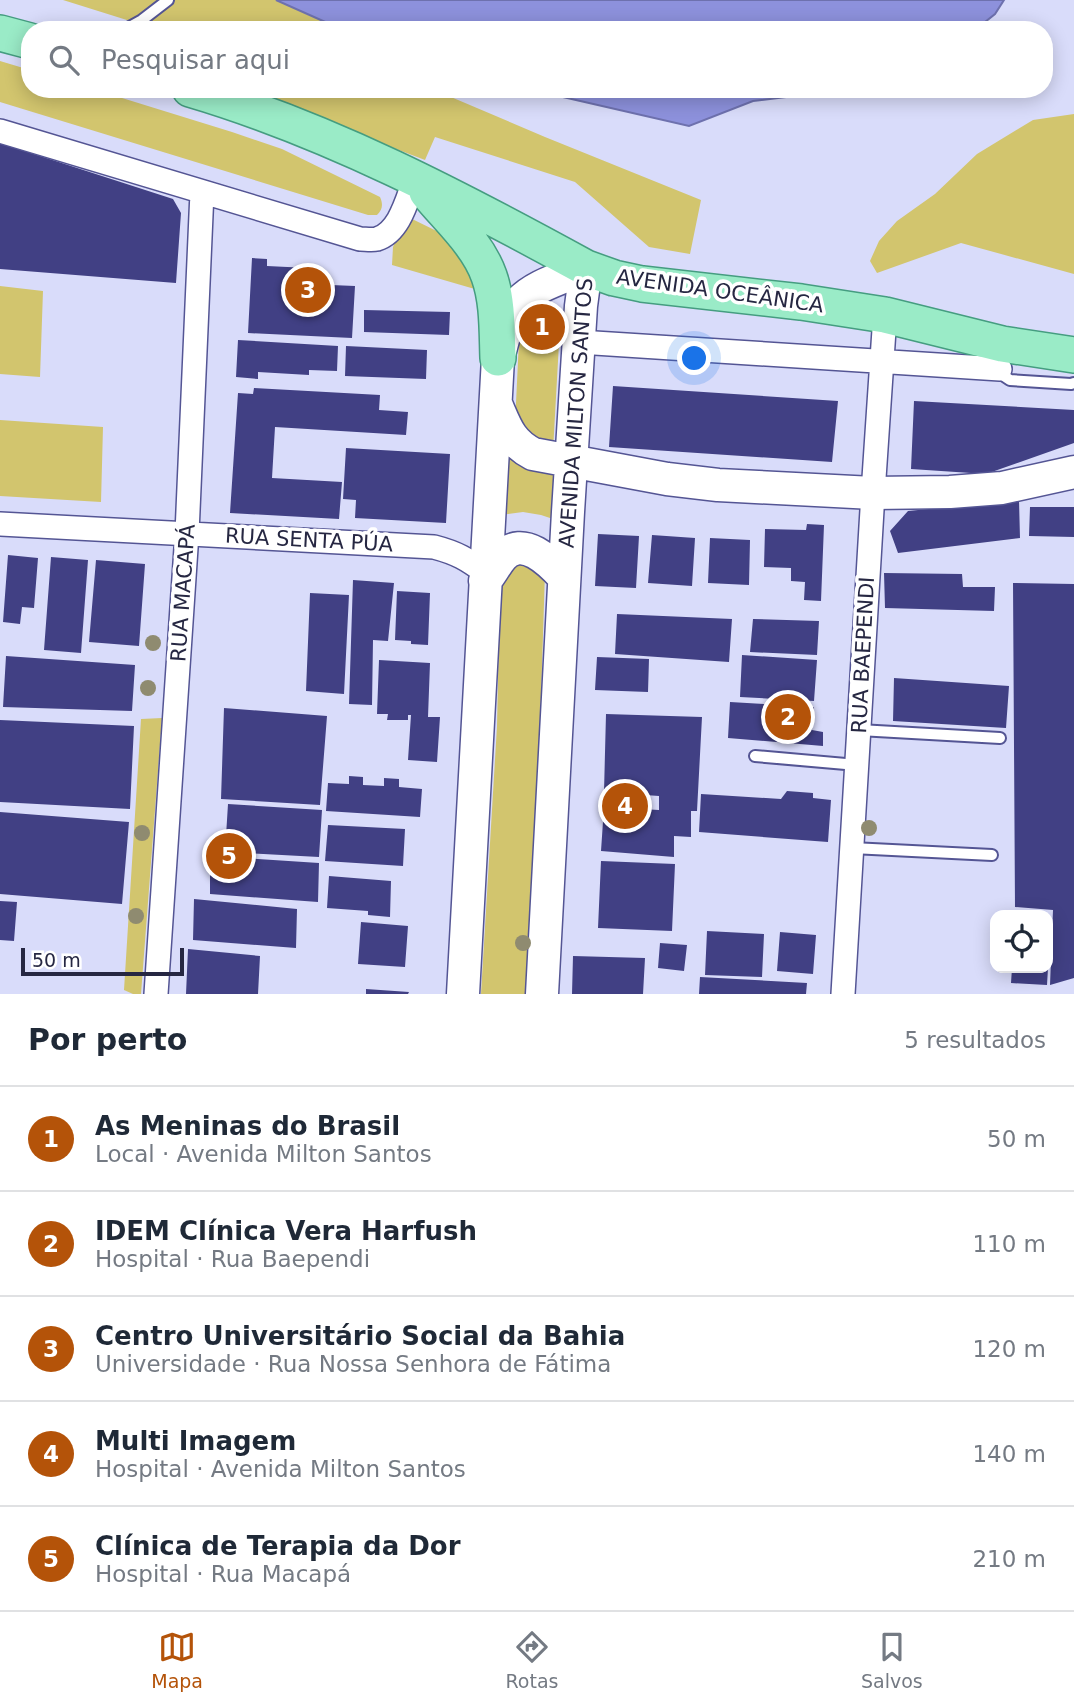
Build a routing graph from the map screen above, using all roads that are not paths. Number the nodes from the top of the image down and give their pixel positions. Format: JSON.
{"nodes":[{"id":1,"x":167,"y":0,"type":"edge"},
{"id":2,"x":140,"y":21,"type":"edge"},
{"id":3,"x":0,"y":33,"type":"edge"},
{"id":4,"x":21,"y":39,"type":"edge"},
{"id":5,"x":218,"y":98,"type":"edge"},
{"id":6,"x":0,"y":131,"type":"edge"},
{"id":7,"x":415,"y":179,"type":"junction"},
{"id":8,"x":202,"y":192,"type":"junction"},
{"id":9,"x":586,"y":268,"type":"junction"},
{"id":10,"x":885,"y":315,"type":"junction"},
{"id":11,"x":579,"y":342,"type":"junction"},
{"id":12,"x":1074,"y":355,"type":"edge"},
{"id":13,"x":1001,"y":356,"type":"junction"},
{"id":14,"x":498,"y":358,"type":"junction"},
{"id":15,"x":881,"y":360,"type":"junction"},
{"id":16,"x":1074,"y":383,"type":"edge"},
{"id":17,"x":495,"y":403,"type":"junction"},
{"id":18,"x":571,"y":462,"type":"junction"},
{"id":19,"x":1074,"y":472,"type":"edge"},
{"id":20,"x":873,"y":493,"type":"junction"},
{"id":21,"x":0,"y":524,"type":"edge"},
{"id":22,"x":187,"y":533,"type":"junction"},
{"id":23,"x":486,"y":577,"type":"junction"},
{"id":24,"x":564,"y":578,"type":"junction"},
{"id":25,"x":859,"y":730,"type":"junction"},
{"id":26,"x":1000,"y":738,"type":"dead end"},
{"id":27,"x":755,"y":756,"type":"dead end"},
{"id":28,"x":857,"y":765,"type":"junction"},
{"id":29,"x":852,"y":848,"type":"junction"},
{"id":30,"x":992,"y":855,"type":"dead end"},
{"id":31,"x":156,"y":994,"type":"edge"},
{"id":32,"x":463,"y":994,"type":"edge"},
{"id":33,"x":542,"y":994,"type":"edge"},
{"id":34,"x":843,"y":994,"type":"edge"}],
"edges":[{"from":1,"to":2,"type":"lane"},
{"from":3,"to":4,"type":"main road"},
{"from":5,"to":7,"type":"main road","name":"AVENIDA OCEÂNICA"},
{"from":6,"to":8,"type":"street"},
{"from":7,"to":8,"type":"street"},
{"from":7,"to":9,"type":"main road","name":"AVENIDA OCEÂNICA"},
{"from":7,"to":14,"type":"main road"},
{"from":8,"to":22,"type":"street","name":"RUA MACAPÁ"},
{"from":9,"to":10,"type":"main road","name":"AVENIDA OCEÂNICA"},
{"from":9,"to":11,"type":"main road","name":"AVENIDA MILTON SANTOS"},
{"from":9,"to":14,"type":"main road","name":"AVENIDA MILTON SANTOS"},
{"from":10,"to":13,"type":"main road","name":"AVENIDA OCEÂNICA"},
{"from":10,"to":15,"type":"street","name":"RUA BAEPENDI"},
{"from":11,"to":15,"type":"street","name":"AVENIDA OCEÂNICA"},
{"from":11,"to":18,"type":"main road","name":"AVENIDA MILTON SANTOS"},
{"from":12,"to":13,"type":"main road","name":"AVENIDA OCEÂNICA"},
{"from":13,"to":15,"type":"street","name":"AVENIDA OCEÂNICA"},
{"from":13,"to":16,"type":"lane"},
{"from":14,"to":17,"type":"main road","name":"AVENIDA MILTON SANTOS"},
{"from":15,"to":20,"type":"street","name":"RUA BAEPENDI"},
{"from":17,"to":18,"type":"main road"},
{"from":17,"to":23,"type":"main road","name":"AVENIDA MILTON SANTOS"},
{"from":18,"to":20,"type":"main road"},
{"from":18,"to":24,"type":"main road","name":"AVENIDA MILTON SANTOS"},
{"from":19,"to":20,"type":"main road"},
{"from":20,"to":25,"type":"street","name":"RUA BAEPENDI"},
{"from":21,"to":22,"type":"street","name":"RUA SENTA PÚA"},
{"from":22,"to":23,"type":"street","name":"RUA SENTA PÚA"},
{"from":22,"to":31,"type":"street","name":"RUA MACAPÁ"},
{"from":23,"to":24,"type":"main road"},
{"from":23,"to":32,"type":"main road","name":"AVENIDA MILTON SANTOS"},
{"from":24,"to":33,"type":"main road","name":"AVENIDA MILTON SANTOS"},
{"from":25,"to":26,"type":"lane"},
{"from":25,"to":28,"type":"street","name":"RUA BAEPENDI"},
{"from":27,"to":28,"type":"lane"},
{"from":28,"to":29,"type":"street","name":"RUA BAEPENDI"},
{"from":29,"to":30,"type":"lane"},
{"from":29,"to":34,"type":"street","name":"RUA BAEPENDI"}]}
